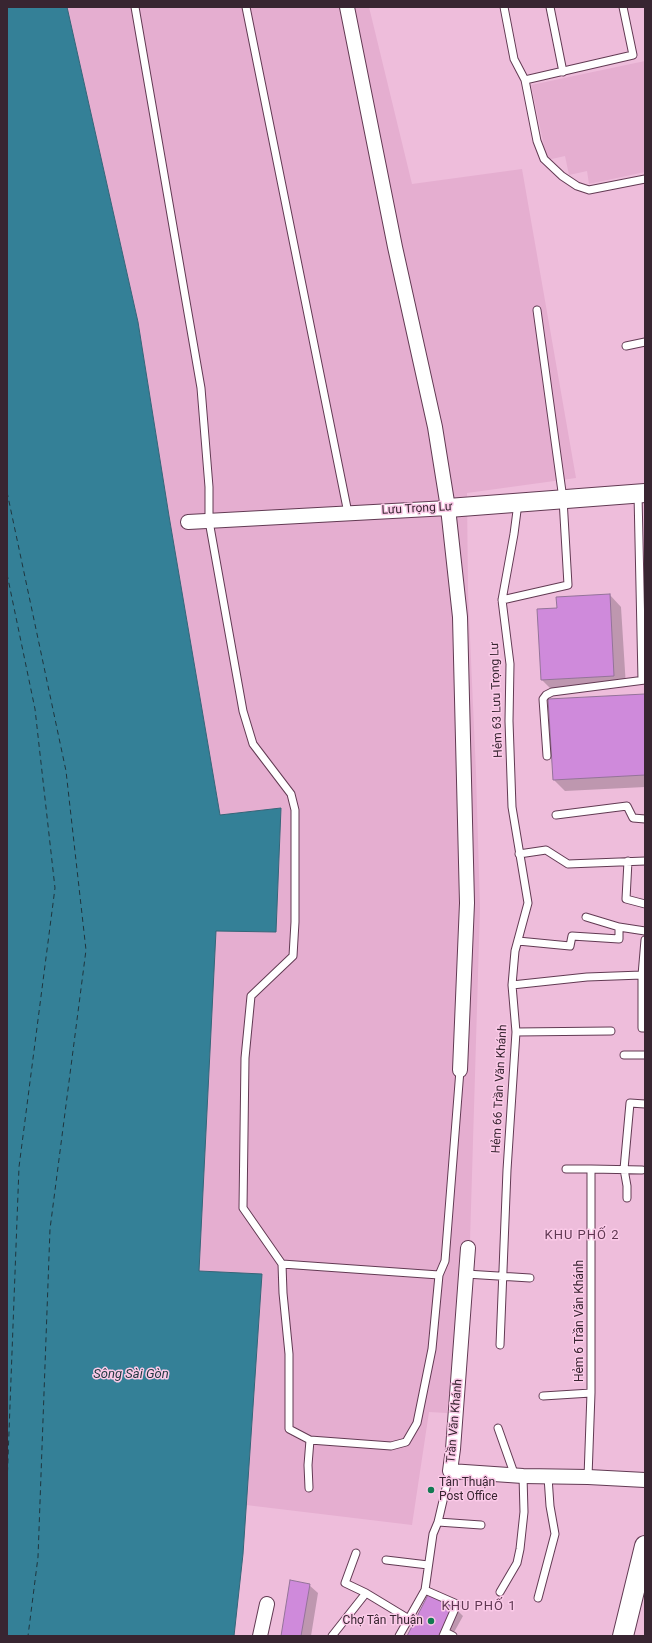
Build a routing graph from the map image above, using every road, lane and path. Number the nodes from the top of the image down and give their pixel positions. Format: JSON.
{"nodes":[{"id":1,"x":135,"y":7,"type":"edge"},
{"id":2,"x":246,"y":7,"type":"edge"},
{"id":3,"x":347,"y":7,"type":"edge"},
{"id":4,"x":504,"y":7,"type":"edge"},
{"id":5,"x":550,"y":7,"type":"edge"},
{"id":6,"x":623,"y":7,"type":"edge"},
{"id":7,"x":564,"y":72,"type":"junction"},
{"id":8,"x":525,"y":80,"type":"junction"},
{"id":9,"x":645,"y":179,"type":"edge"},
{"id":10,"x":537,"y":310,"type":"dead end"},
{"id":11,"x":645,"y":342,"type":"edge"},
{"id":12,"x":626,"y":346,"type":"dead end"},
{"id":13,"x":642,"y":494,"type":"edge"},
{"id":14,"x":563,"y":499,"type":"junction"},
{"id":15,"x":518,"y":502,"type":"junction"},
{"id":16,"x":448,"y":508,"type":"junction"},
{"id":17,"x":348,"y":513,"type":"junction"},
{"id":18,"x":209,"y":521,"type":"junction"},
{"id":19,"x":188,"y":522,"type":"dead end"},
{"id":20,"x":502,"y":600,"type":"junction"},
{"id":21,"x":643,"y":680,"type":"edge"},
{"id":22,"x":547,"y":756,"type":"dead end"},
{"id":23,"x":556,"y":815,"type":"dead end"},
{"id":24,"x":645,"y":820,"type":"edge"},
{"id":25,"x":519,"y":854,"type":"junction"},
{"id":26,"x":628,"y":861,"type":"junction"},
{"id":27,"x":645,"y":862,"type":"edge"},
{"id":28,"x":528,"y":903,"type":"joint"},
{"id":29,"x":645,"y":904,"type":"edge"},
{"id":30,"x":586,"y":917,"type":"dead end"},
{"id":31,"x":619,"y":927,"type":"junction"},
{"id":32,"x":645,"y":931,"type":"edge"},
{"id":33,"x":645,"y":940,"type":"edge"},
{"id":34,"x":518,"y":941,"type":"junction"},
{"id":35,"x":642,"y":975,"type":"junction"},
{"id":36,"x":512,"y":985,"type":"junction"},
{"id":37,"x":645,"y":1028,"type":"edge"},
{"id":38,"x":611,"y":1031,"type":"dead end"},
{"id":39,"x":516,"y":1032,"type":"junction"},
{"id":40,"x":624,"y":1055,"type":"dead end"},
{"id":41,"x":645,"y":1055,"type":"edge"},
{"id":42,"x":460,"y":1070,"type":"joint"},
{"id":43,"x":645,"y":1104,"type":"edge"},
{"id":44,"x":566,"y":1169,"type":"dead end"},
{"id":45,"x":591,"y":1169,"type":"junction"},
{"id":46,"x":624,"y":1169,"type":"junction"},
{"id":47,"x":642,"y":1170,"type":"dead end"},
{"id":48,"x":627,"y":1198,"type":"dead end"},
{"id":49,"x":468,"y":1248,"type":"dead end"},
{"id":50,"x":282,"y":1264,"type":"junction"},
{"id":51,"x":466,"y":1274,"type":"junction"},
{"id":52,"x":439,"y":1275,"type":"junction"},
{"id":53,"x":502,"y":1277,"type":"junction"},
{"id":54,"x":530,"y":1278,"type":"dead end"},
{"id":55,"x":500,"y":1344,"type":"dead end"},
{"id":56,"x":591,"y":1393,"type":"junction"},
{"id":57,"x":543,"y":1396,"type":"dead end"},
{"id":58,"x":498,"y":1428,"type":"dead end"},
{"id":59,"x":310,"y":1440,"type":"junction"},
{"id":60,"x":450,"y":1471,"type":"junction"},
{"id":61,"x":519,"y":1476,"type":"junction"},
{"id":62,"x":548,"y":1477,"type":"junction"},
{"id":63,"x":588,"y":1477,"type":"junction"},
{"id":64,"x":645,"y":1480,"type":"edge"},
{"id":65,"x":309,"y":1488,"type":"dead end"},
{"id":66,"x":438,"y":1522,"type":"junction"},
{"id":67,"x":481,"y":1525,"type":"dead end"},
{"id":68,"x":645,"y":1546,"type":"edge"},
{"id":69,"x":356,"y":1552,"type":"dead end"},
{"id":70,"x":386,"y":1560,"type":"dead end"},
{"id":71,"x":428,"y":1565,"type":"junction"},
{"id":72,"x":425,"y":1590,"type":"junction"},
{"id":73,"x":500,"y":1592,"type":"dead end"},
{"id":74,"x":366,"y":1593,"type":"junction"},
{"id":75,"x":538,"y":1598,"type":"dead end"},
{"id":76,"x":267,"y":1604,"type":"dead end"},
{"id":77,"x":409,"y":1619,"type":"junction"},
{"id":78,"x":444,"y":1634,"type":"edge"},
{"id":79,"x":260,"y":1636,"type":"edge"},
{"id":80,"x":332,"y":1636,"type":"edge"},
{"id":81,"x":399,"y":1636,"type":"edge"},
{"id":82,"x":453,"y":1636,"type":"edge"},
{"id":83,"x":623,"y":1636,"type":"edge"}],
"edges":[{"from":1,"to":18,"type":"lane"},
{"from":2,"to":17,"type":"lane"},
{"from":3,"to":16,"type":"street"},
{"from":4,"to":8,"type":"lane"},
{"from":5,"to":7,"type":"lane"},
{"from":6,"to":7,"type":"lane"},
{"from":7,"to":8,"type":"lane"},
{"from":8,"to":9,"type":"lane"},
{"from":10,"to":14,"type":"lane"},
{"from":11,"to":12,"type":"lane"},
{"from":13,"to":14,"type":"street","name":"Lưu Trọng Lư"},
{"from":13,"to":21,"type":"lane"},
{"from":14,"to":15,"type":"street","name":"Lưu Trọng Lư"},
{"from":14,"to":20,"type":"lane"},
{"from":15,"to":16,"type":"street","name":"Lưu Trọng Lư"},
{"from":15,"to":20,"type":"lane","name":"Hẻm 63 Lưu Trọng Lư"},
{"from":16,"to":17,"type":"street","name":"Lưu Trọng Lư"},
{"from":16,"to":42,"type":"street"},
{"from":17,"to":18,"type":"street","name":"Lưu Trọng Lư"},
{"from":18,"to":19,"type":"street","name":"Lưu Trọng Lư"},
{"from":18,"to":50,"type":"lane"},
{"from":20,"to":25,"type":"lane","name":"Hẻm 63 Lưu Trọng Lư"},
{"from":21,"to":22,"type":"lane"},
{"from":23,"to":24,"type":"lane"},
{"from":25,"to":26,"type":"lane"},
{"from":25,"to":28,"type":"lane","name":"Hẻm 63 Lưu Trọng Lư"},
{"from":26,"to":27,"type":"lane"},
{"from":26,"to":29,"type":"lane"},
{"from":28,"to":34,"type":"lane","name":"Hẻm 66 Trần Văn Khánh"},
{"from":30,"to":31,"type":"lane"},
{"from":31,"to":32,"type":"lane"},
{"from":31,"to":34,"type":"lane"},
{"from":33,"to":35,"type":"lane"},
{"from":34,"to":36,"type":"lane","name":"Hẻm 66 Trần Văn Khánh"},
{"from":35,"to":36,"type":"lane"},
{"from":35,"to":37,"type":"lane"},
{"from":36,"to":39,"type":"lane","name":"Hẻm 66 Trần Văn Khánh"},
{"from":38,"to":39,"type":"lane"},
{"from":39,"to":53,"type":"lane","name":"Hẻm 66 Trần Văn Khánh"},
{"from":40,"to":41,"type":"lane"},
{"from":42,"to":52,"type":"lane"},
{"from":43,"to":46,"type":"lane"},
{"from":44,"to":45,"type":"lane"},
{"from":45,"to":46,"type":"lane"},
{"from":45,"to":56,"type":"lane","name":"Hẻm 6 Trần Văn Khánh"},
{"from":46,"to":47,"type":"lane"},
{"from":46,"to":48,"type":"lane"},
{"from":49,"to":51,"type":"street","name":"Trần Văn Khánh"},
{"from":50,"to":52,"type":"lane"},
{"from":50,"to":59,"type":"lane"},
{"from":51,"to":53,"type":"lane"},
{"from":51,"to":60,"type":"street","name":"Trần Văn Khánh"},
{"from":52,"to":59,"type":"lane"},
{"from":53,"to":54,"type":"lane"},
{"from":53,"to":55,"type":"lane","name":"Hẻm 66 Trần Văn Khánh"},
{"from":56,"to":57,"type":"lane"},
{"from":56,"to":63,"type":"lane","name":"Hẻm 6 Trần Văn Khánh"},
{"from":58,"to":61,"type":"lane"},
{"from":59,"to":65,"type":"lane"},
{"from":60,"to":61,"type":"street","name":"Trần Văn Khánh"},
{"from":60,"to":66,"type":"lane"},
{"from":61,"to":62,"type":"street","name":"Trần Văn Khánh"},
{"from":61,"to":73,"type":"lane"},
{"from":62,"to":63,"type":"street","name":"Trần Văn Khánh"},
{"from":62,"to":75,"type":"lane"},
{"from":63,"to":64,"type":"street","name":"Trần Văn Khánh"},
{"from":66,"to":67,"type":"lane"},
{"from":66,"to":71,"type":"lane"},
{"from":68,"to":83,"type":"main road"},
{"from":69,"to":74,"type":"lane"},
{"from":70,"to":71,"type":"lane"},
{"from":71,"to":72,"type":"lane"},
{"from":72,"to":77,"type":"lane"},
{"from":72,"to":78,"type":"lane"},
{"from":74,"to":77,"type":"lane"},
{"from":74,"to":80,"type":"lane"},
{"from":76,"to":79,"type":"street"},
{"from":77,"to":81,"type":"lane"},
{"from":78,"to":82,"type":"lane"}]}
